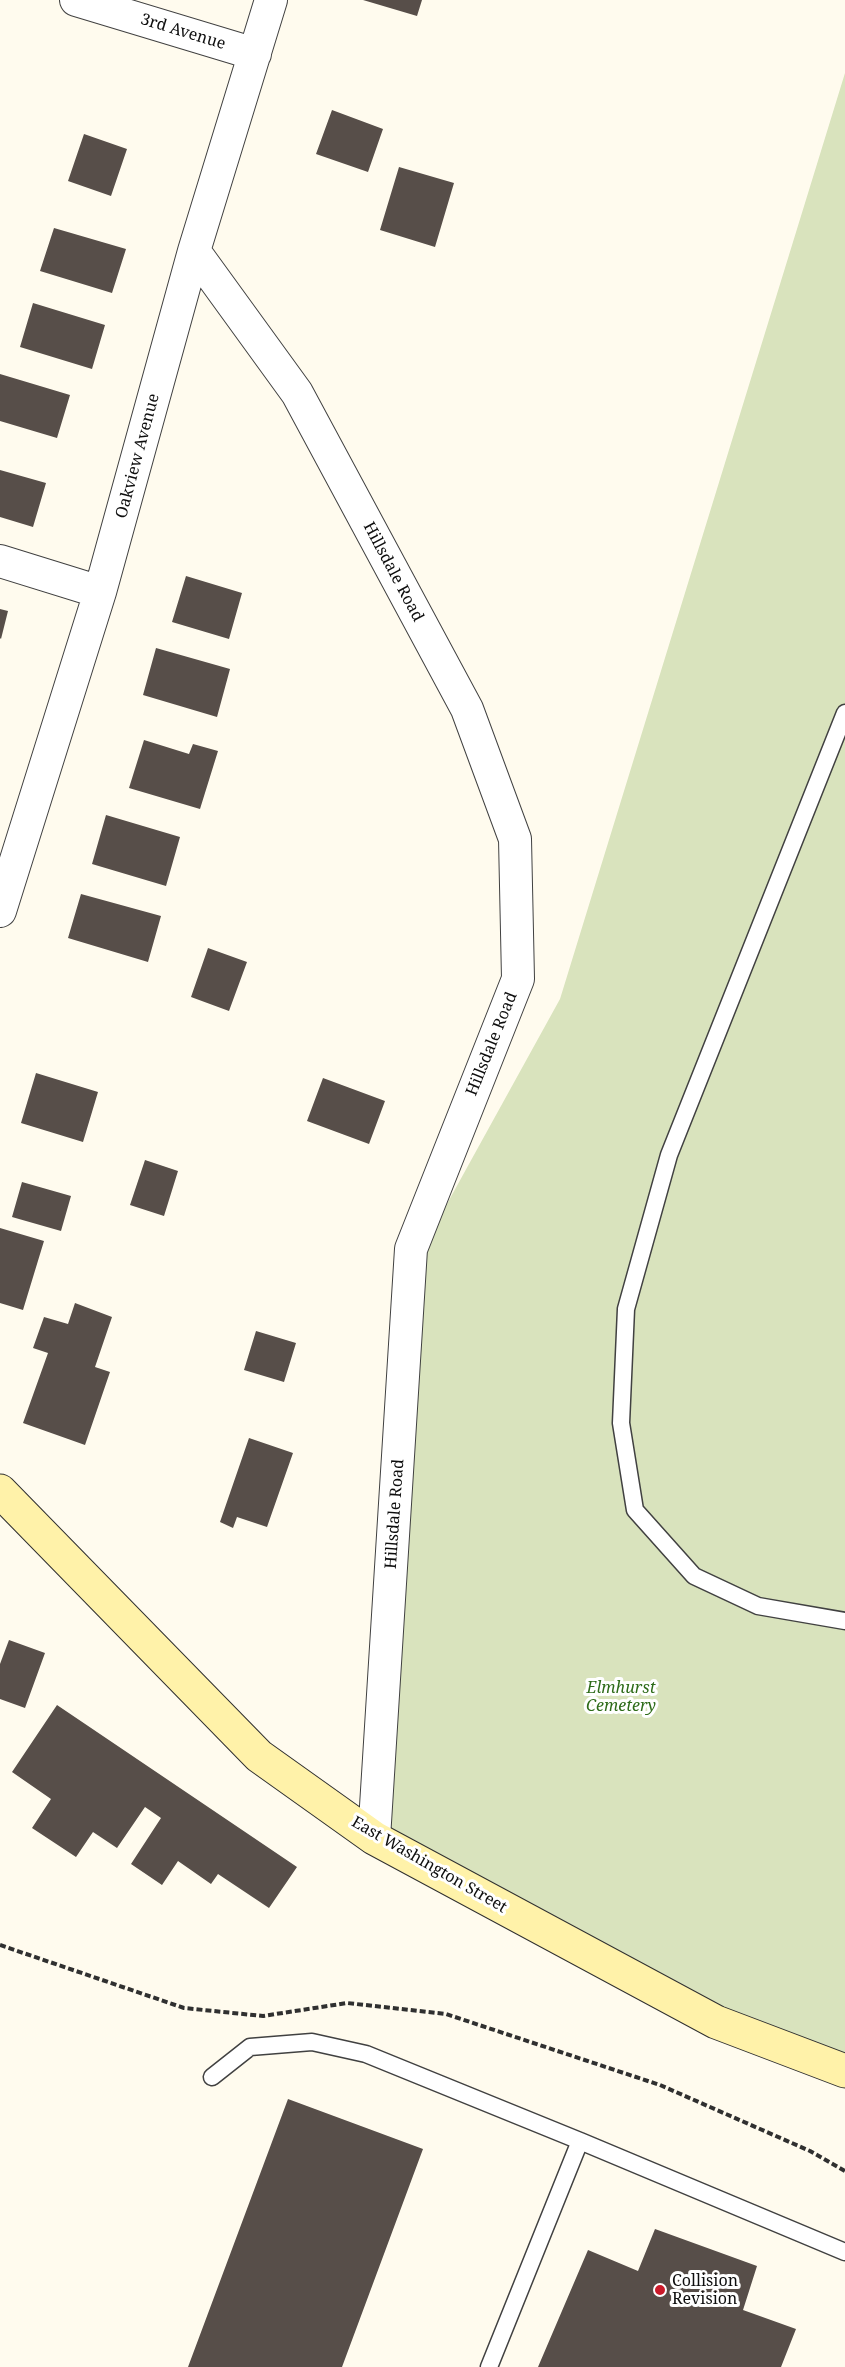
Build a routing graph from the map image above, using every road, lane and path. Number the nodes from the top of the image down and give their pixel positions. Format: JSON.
{"nodes":[{"id":1,"x":76,"y":0,"type":"edge"},
{"id":2,"x":271,"y":0,"type":"edge"},
{"id":3,"x":255,"y":54,"type":"junction"},
{"id":4,"x":194,"y":251,"type":"junction"},
{"id":5,"x":0,"y":561,"type":"edge"},
{"id":6,"x":100,"y":592,"type":"junction"},
{"id":7,"x":845,"y":713,"type":"edge"},
{"id":8,"x":0,"y":911,"type":"edge"},
{"id":9,"x":0,"y":1491,"type":"edge"},
{"id":10,"x":845,"y":1621,"type":"edge"},
{"id":11,"x":374,"y":1838,"type":"junction"},
{"id":12,"x":0,"y":1945,"type":"edge"},
{"id":13,"x":845,"y":2071,"type":"edge"},
{"id":14,"x":212,"y":2077,"type":"dead end"},
{"id":15,"x":580,"y":2141,"type":"junction"},
{"id":16,"x":845,"y":2171,"type":"edge"},
{"id":17,"x":845,"y":2252,"type":"edge"},
{"id":18,"x":489,"y":2367,"type":"edge"}],
"edges":[{"from":1,"to":3,"type":"street","name":"3rd Avenue"},
{"from":2,"to":3,"type":"street","name":"Oakview Avenue"},
{"from":3,"to":4,"type":"street","name":"Oakview Avenue"},
{"from":4,"to":6,"type":"street","name":"Oakview Avenue"},
{"from":4,"to":11,"type":"street","name":"Hillsdale Road"},
{"from":5,"to":6,"type":"street"},
{"from":6,"to":8,"type":"street","name":"Oakview Avenue"},
{"from":7,"to":10,"type":"lane"},
{"from":9,"to":11,"type":"street","name":"East Washington Street"},
{"from":11,"to":13,"type":"street","name":"East Washington Street"},
{"from":12,"to":16,"type":"path"},
{"from":14,"to":15,"type":"lane"},
{"from":15,"to":17,"type":"lane"},
{"from":15,"to":18,"type":"lane"}]}
